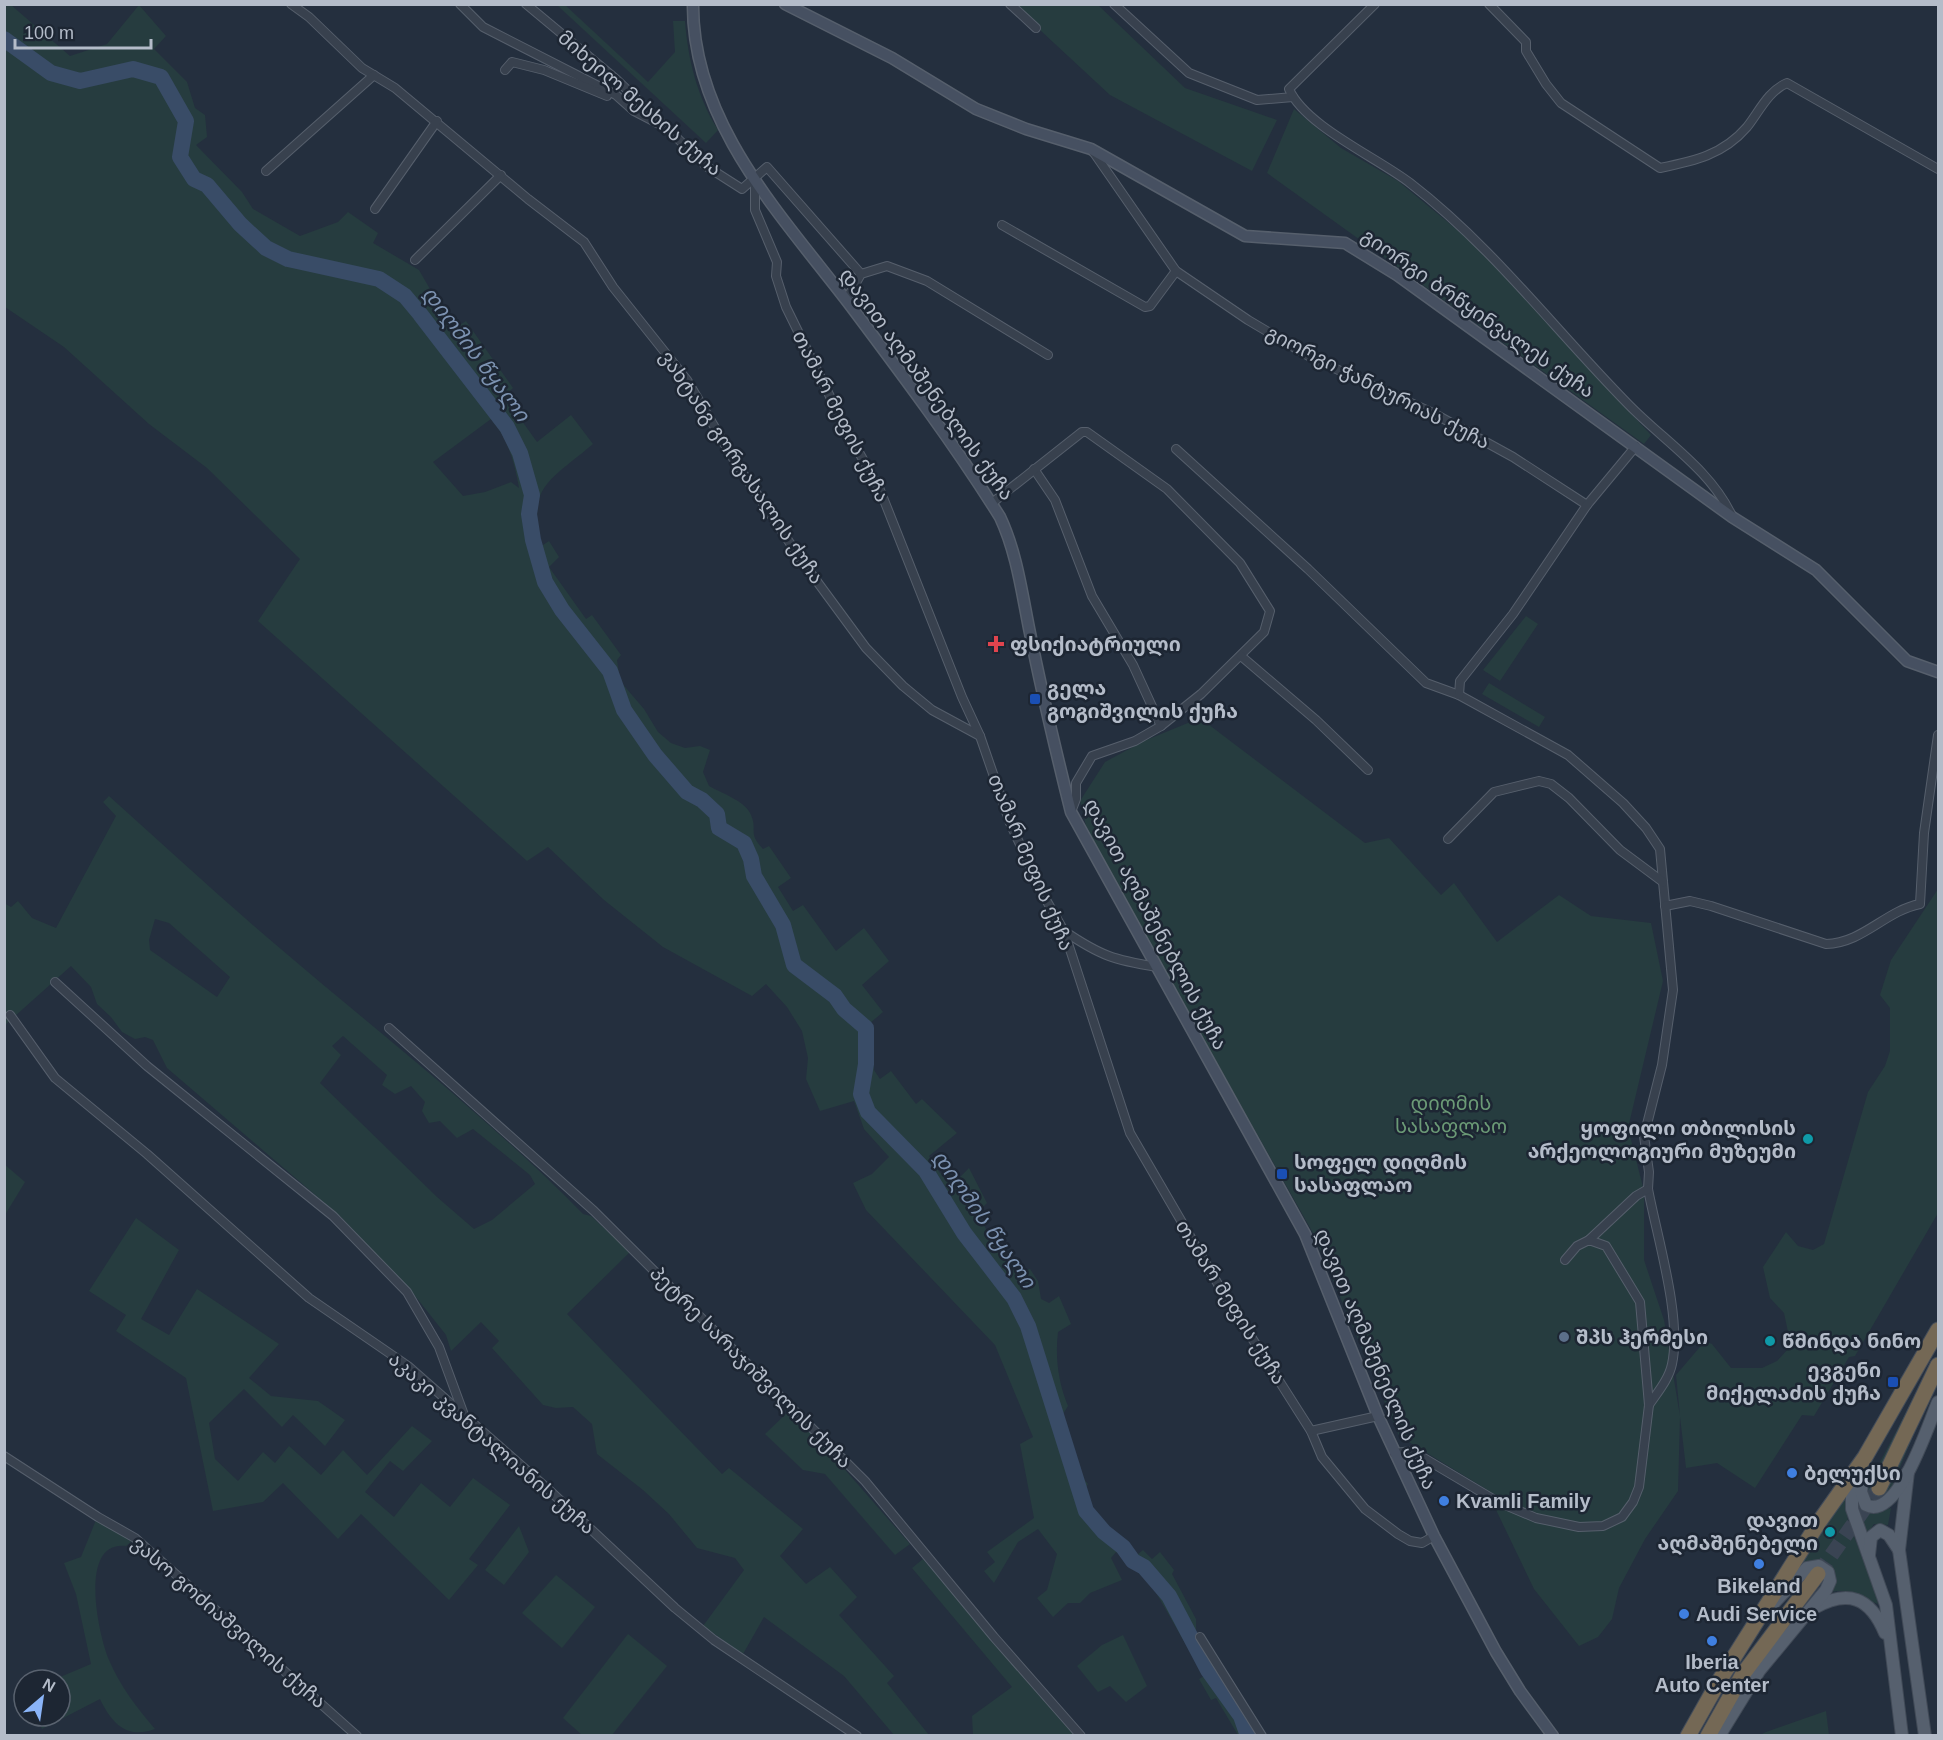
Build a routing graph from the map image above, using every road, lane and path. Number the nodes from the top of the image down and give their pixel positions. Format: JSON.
{"nodes":[{"id":1,"x":291,"y":4,"type":"edge"},
{"id":2,"x":460,"y":4,"type":"edge"},
{"id":3,"x":526,"y":4,"type":"edge"},
{"id":4,"x":693,"y":4,"type":"edge"},
{"id":5,"x":785,"y":4,"type":"edge"},
{"id":6,"x":1010,"y":4,"type":"edge"},
{"id":7,"x":1114,"y":4,"type":"edge"},
{"id":8,"x":1375,"y":4,"type":"edge"},
{"id":9,"x":1489,"y":4,"type":"edge"},
{"id":10,"x":1036,"y":28,"type":"dead end"},
{"id":11,"x":505,"y":70,"type":"dead end"},
{"id":12,"x":374,"y":75,"type":"junction"},
{"id":13,"x":1293,"y":97,"type":"junction"},
{"id":14,"x":634,"y":111,"type":"junction"},
{"id":15,"x":437,"y":121,"type":"junction"},
{"id":16,"x":671,"y":131,"type":"junction"},
{"id":17,"x":1091,"y":148,"type":"junction"},
{"id":18,"x":1938,"y":170,"type":"edge"},
{"id":19,"x":266,"y":171,"type":"dead end"},
{"id":20,"x":501,"y":176,"type":"junction"},
{"id":21,"x":755,"y":178,"type":"junction"},
{"id":22,"x":375,"y":209,"type":"dead end"},
{"id":23,"x":1002,"y":225,"type":"dead end"},
{"id":24,"x":415,"y":260,"type":"dead end"},
{"id":25,"x":1176,"y":271,"type":"junction"},
{"id":26,"x":861,"y":274,"type":"junction"},
{"id":27,"x":846,"y":300,"type":"junction"},
{"id":28,"x":1048,"y":355,"type":"dead end"},
{"id":29,"x":1636,"y":446,"type":"junction"},
{"id":30,"x":1176,"y":448,"type":"dead end"},
{"id":31,"x":1034,"y":469,"type":"junction"},
{"id":32,"x":992,"y":503,"type":"junction"},
{"id":33,"x":1587,"y":505,"type":"junction"},
{"id":34,"x":1732,"y":517,"type":"junction"},
{"id":35,"x":1241,"y":656,"type":"junction"},
{"id":36,"x":1938,"y":672,"type":"edge"},
{"id":37,"x":1459,"y":695,"type":"junction"},
{"id":38,"x":1161,"y":726,"type":"junction"},
{"id":39,"x":1938,"y":735,"type":"edge"},
{"id":40,"x":980,"y":736,"type":"junction"},
{"id":41,"x":1368,"y":770,"type":"dead end"},
{"id":42,"x":1071,"y":812,"type":"junction"},
{"id":43,"x":1448,"y":839,"type":"dead end"},
{"id":44,"x":1664,"y":882,"type":"junction"},
{"id":45,"x":1665,"y":906,"type":"junction"},
{"id":46,"x":1064,"y":931,"type":"junction"},
{"id":47,"x":1157,"y":967,"type":"junction"},
{"id":48,"x":55,"y":982,"type":"dead end"},
{"id":49,"x":389,"y":1028,"type":"dead end"},
{"id":50,"x":4,"y":1031,"type":"edge"},
{"id":51,"x":1648,"y":1189,"type":"junction"},
{"id":52,"x":1589,"y":1240,"type":"junction"},
{"id":53,"x":1565,"y":1260,"type":"dead end"},
{"id":54,"x":1938,"y":1329,"type":"edge"},
{"id":55,"x":1938,"y":1365,"type":"edge"},
{"id":56,"x":1938,"y":1402,"type":"edge"},
{"id":57,"x":1649,"y":1405,"type":"junction"},
{"id":58,"x":465,"y":1416,"type":"junction"},
{"id":59,"x":1378,"y":1416,"type":"junction"},
{"id":60,"x":1311,"y":1431,"type":"junction"},
{"id":61,"x":1394,"y":1453,"type":"junction"},
{"id":62,"x":4,"y":1456,"type":"edge"},
{"id":63,"x":1865,"y":1457,"type":"junction"},
{"id":64,"x":1908,"y":1472,"type":"junction"},
{"id":65,"x":1879,"y":1488,"type":"tunnel mouth"},
{"id":66,"x":1434,"y":1536,"type":"junction"},
{"id":67,"x":1899,"y":1550,"type":"junction"},
{"id":68,"x":1868,"y":1558,"type":"junction"},
{"id":69,"x":1818,"y":1574,"type":"tunnel mouth"},
{"id":70,"x":1810,"y":1611,"type":"junction"},
{"id":71,"x":1761,"y":1617,"type":"junction"},
{"id":72,"x":1200,"y":1637,"type":"dead end"},
{"id":73,"x":1889,"y":1642,"type":"junction"},
{"id":74,"x":853,"y":1734,"type":"edge"},
{"id":75,"x":357,"y":1736,"type":"edge"},
{"id":76,"x":1081,"y":1736,"type":"edge"},
{"id":77,"x":1262,"y":1736,"type":"edge"},
{"id":78,"x":1553,"y":1736,"type":"edge"},
{"id":79,"x":1688,"y":1736,"type":"edge"},
{"id":80,"x":1707,"y":1736,"type":"edge"},
{"id":81,"x":1719,"y":1736,"type":"edge"},
{"id":82,"x":1902,"y":1736,"type":"edge"},
{"id":83,"x":1925,"y":1736,"type":"edge"}],
"edges":[{"from":1,"to":12,"type":"street","name":"ვახტანგ გორგასალის ქუჩა"},
{"from":2,"to":14,"type":"street"},
{"from":3,"to":16,"type":"street","name":"მიხეილ მესხის ქუჩა"},
{"from":4,"to":21,"type":"street","name":"დავით აღმაშენებლის ქუჩა"},
{"from":5,"to":17,"type":"street","name":"გიორგი ბრწყინვალეს ქუჩა"},
{"from":6,"to":10,"type":"street"},
{"from":7,"to":13,"type":"street"},
{"from":8,"to":13,"type":"street"},
{"from":9,"to":18,"type":"street"},
{"from":11,"to":14,"type":"street"},
{"from":12,"to":15,"type":"street","name":"ვახტანგ გორგასალის ქუჩა"},
{"from":12,"to":19,"type":"street"},
{"from":13,"to":34,"type":"street"},
{"from":14,"to":16,"type":"street"},
{"from":15,"to":20,"type":"street","name":"ვახტანგ გორგასალის ქუჩა"},
{"from":15,"to":22,"type":"street"},
{"from":16,"to":21,"type":"street","name":"მიხეილ მესხის ქუჩა"},
{"from":17,"to":25,"type":"street","name":"გიორგი ჭანტურიას ქუჩა"},
{"from":17,"to":29,"type":"street","name":"გიორგი ბრწყინვალეს ქუჩა"},
{"from":20,"to":24,"type":"street"},
{"from":20,"to":40,"type":"street","name":"ვახტანგ გორგასალის ქუჩა"},
{"from":21,"to":26,"type":"street"},
{"from":21,"to":27,"type":"street","name":"დავით აღმაშენებლის ქუჩა"},
{"from":21,"to":40,"type":"street","name":"თამარ მეფის ქუჩა"},
{"from":23,"to":25,"type":"street"},
{"from":25,"to":33,"type":"street","name":"გიორგი ჭანტურიას ქუჩა"},
{"from":26,"to":27,"type":"street"},
{"from":26,"to":28,"type":"street"},
{"from":27,"to":32,"type":"street","name":"დავით აღმაშენებლის ქუჩა"},
{"from":29,"to":33,"type":"street"},
{"from":29,"to":34,"type":"street","name":"გიორგი ბრწყინვალეს ქუჩა"},
{"from":30,"to":37,"type":"street"},
{"from":31,"to":32,"type":"street"},
{"from":31,"to":35,"type":"street"},
{"from":31,"to":38,"type":"street"},
{"from":32,"to":42,"type":"street","name":"დავით აღმაშენებლის ქუჩა"},
{"from":33,"to":37,"type":"street"},
{"from":34,"to":36,"type":"street","name":"გიორგი ბრწყინვალეს ქუჩა"},
{"from":35,"to":38,"type":"street"},
{"from":35,"to":41,"type":"street"},
{"from":37,"to":44,"type":"street"},
{"from":38,"to":42,"type":"street"},
{"from":39,"to":45,"type":"street"},
{"from":40,"to":46,"type":"street","name":"თამარ მეფის ქუჩა"},
{"from":42,"to":47,"type":"street","name":"დავით აღმაშენებლის ქუჩა"},
{"from":43,"to":44,"type":"street"},
{"from":44,"to":45,"type":"street"},
{"from":45,"to":51,"type":"street"},
{"from":46,"to":47,"type":"street"},
{"from":46,"to":60,"type":"street","name":"თამარ მეფის ქუჩა"},
{"from":47,"to":59,"type":"street","name":"დავით აღმაშენებლის ქუჩა"},
{"from":48,"to":58,"type":"street"},
{"from":49,"to":76,"type":"street","name":"პეტრე სარაჯიშვილის ქუჩა"},
{"from":50,"to":58,"type":"street","name":"აკაკი კვანტალიანის ქუჩა"},
{"from":51,"to":52,"type":"street"},
{"from":51,"to":57,"type":"street"},
{"from":52,"to":53,"type":"street"},
{"from":52,"to":57,"type":"street"},
{"from":54,"to":63,"type":"highway"},
{"from":55,"to":65,"type":"highway"},
{"from":56,"to":64,"type":"main road"},
{"from":57,"to":61,"type":"street"},
{"from":58,"to":74,"type":"street","name":"აკაკი კვანტალიანის ქუჩა"},
{"from":59,"to":60,"type":"street"},
{"from":59,"to":61,"type":"street","name":"დავით აღმაშენებლის ქუჩა"},
{"from":60,"to":66,"type":"street","name":"თამარ მეფის ქუჩა"},
{"from":61,"to":66,"type":"street","name":"დავით აღმაშენებლის ქუჩა"},
{"from":62,"to":75,"type":"street","name":"ვასო გოძიაშვილის ქუჩა"},
{"from":63,"to":64,"type":"main road"},
{"from":63,"to":68,"type":"main road"},
{"from":63,"to":71,"type":"highway"},
{"from":64,"to":67,"type":"main road"},
{"from":66,"to":78,"type":"street","name":"დავით აღმაშენებლის ქუჩა"},
{"from":67,"to":68,"type":"main road"},
{"from":67,"to":83,"type":"main road"},
{"from":68,"to":73,"type":"main road"},
{"from":69,"to":80,"type":"highway"},
{"from":70,"to":71,"type":"main road"},
{"from":70,"to":73,"type":"main road"},
{"from":70,"to":81,"type":"main road"},
{"from":71,"to":79,"type":"highway"},
{"from":72,"to":77,"type":"street"},
{"from":73,"to":82,"type":"main road"}]}
